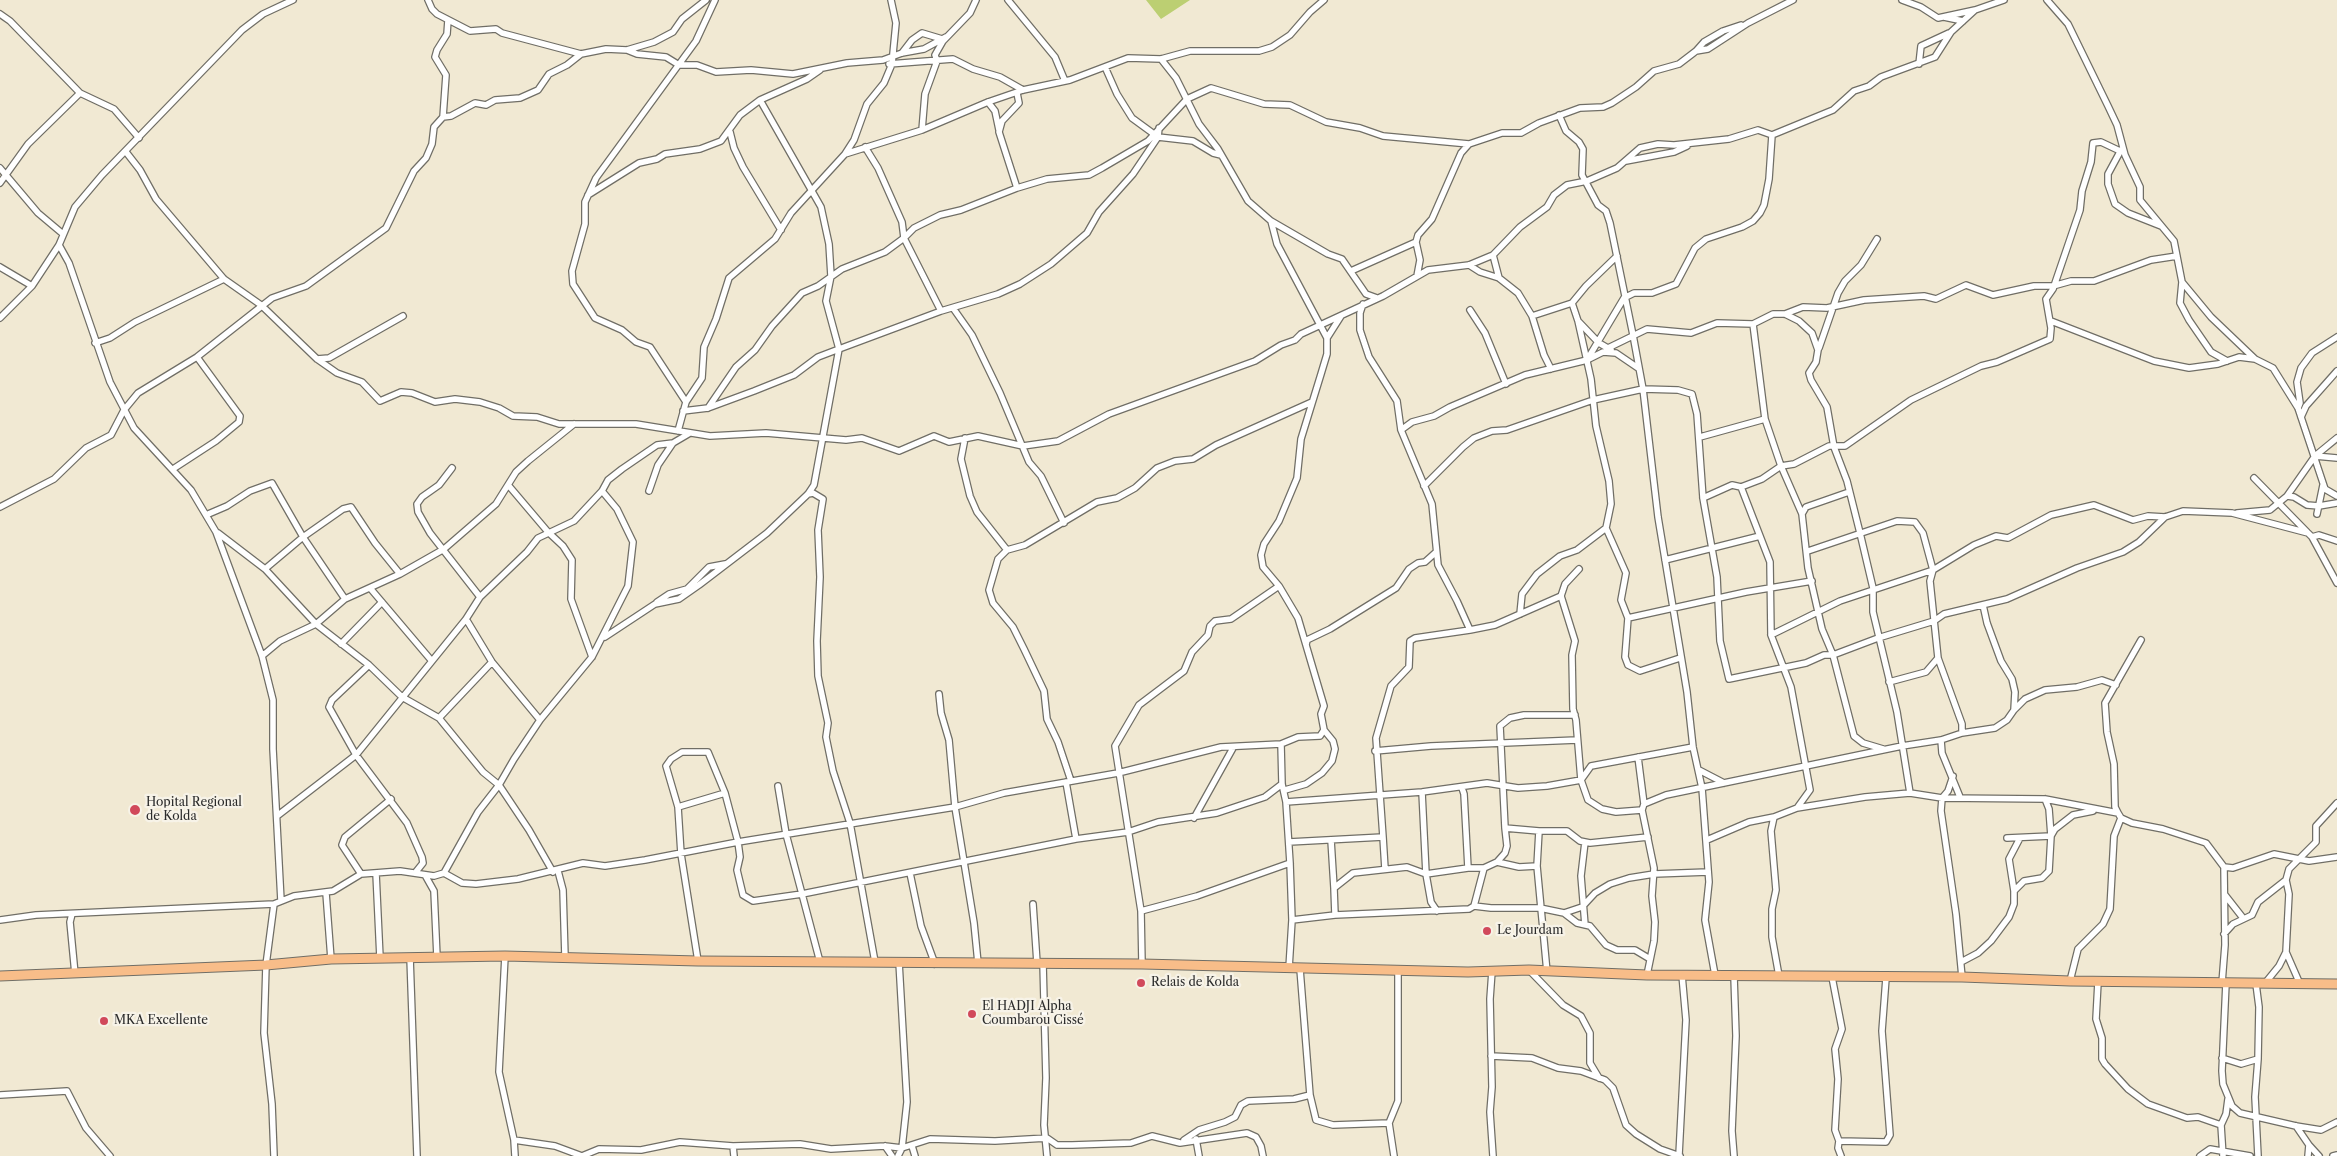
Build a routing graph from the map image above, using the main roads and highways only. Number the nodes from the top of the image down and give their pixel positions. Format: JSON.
{"nodes":[{"id":1,"x":0,"y":976,"type":"edge"},
{"id":2,"x":2337,"y":984,"type":"edge"}],
"edges":[{"from":1,"to":2,"type":"main road"}]}
